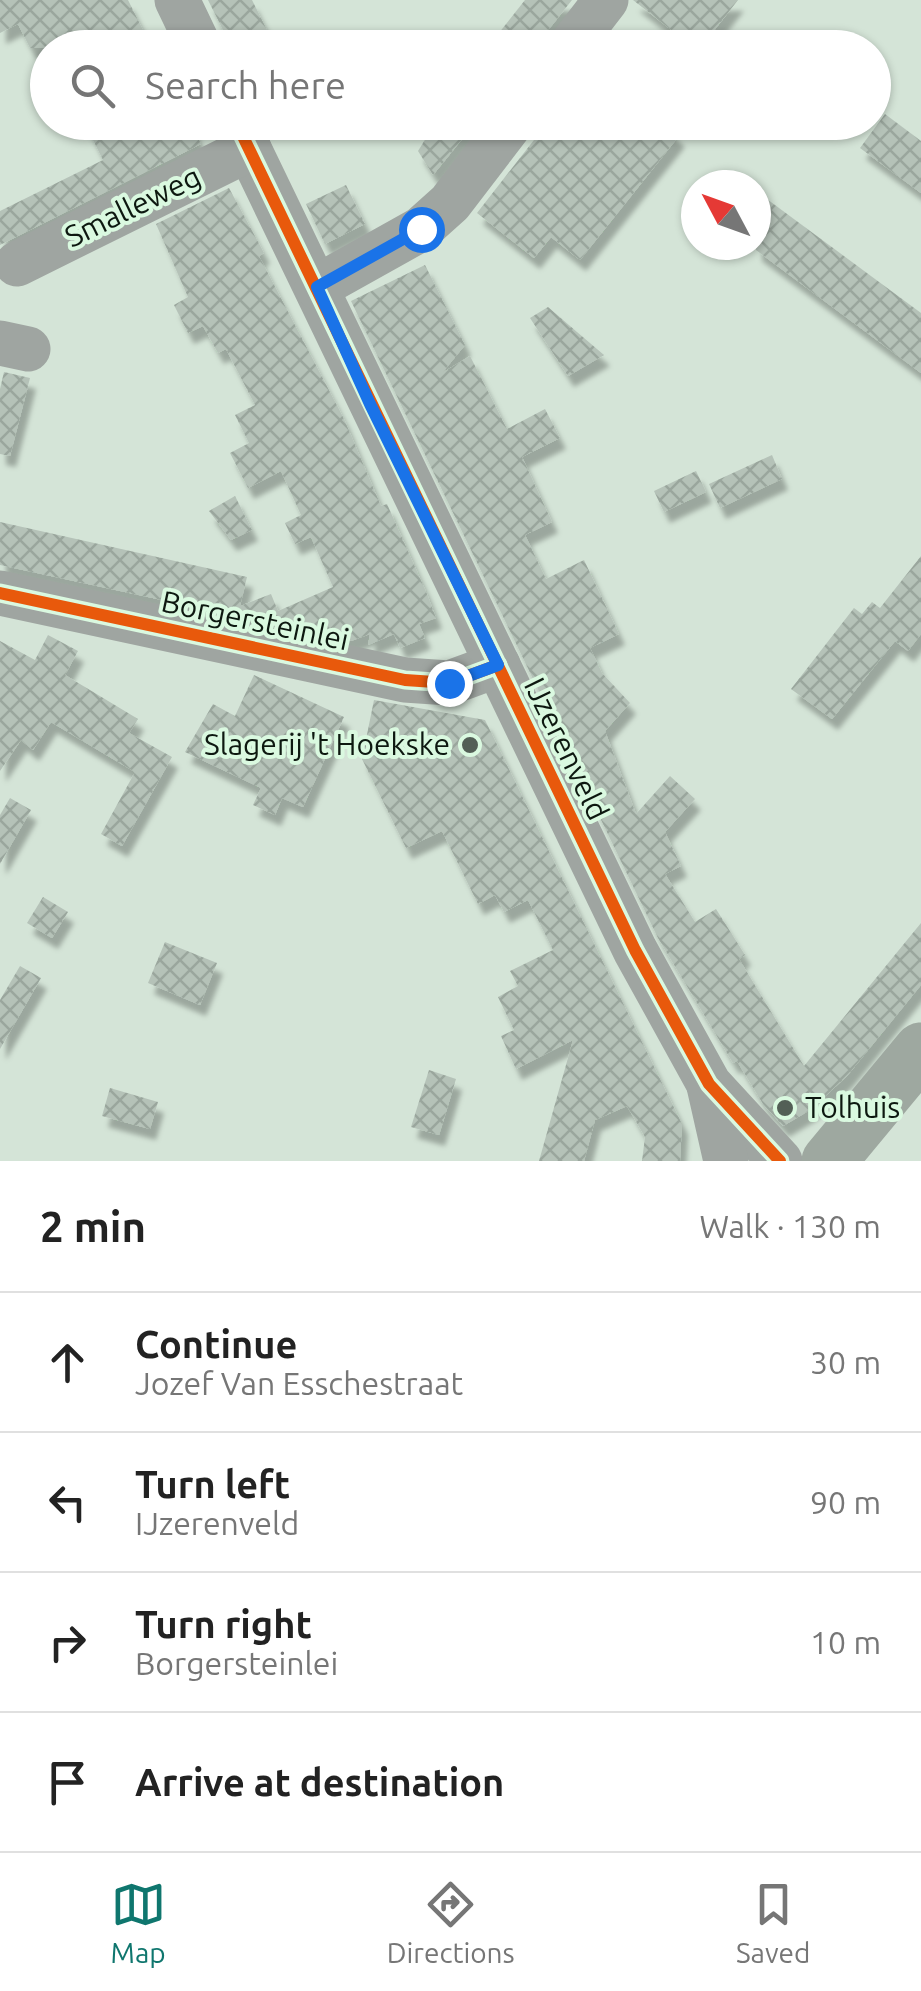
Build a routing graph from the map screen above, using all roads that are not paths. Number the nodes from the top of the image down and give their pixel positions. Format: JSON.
{"nodes":[{"id":1,"x":177,"y":0,"type":"edge"},
{"id":2,"x":606,"y":0,"type":"edge"},
{"id":3,"x":191,"y":30,"type":"edge"},
{"id":4,"x":584,"y":30,"type":"edge"},
{"id":5,"x":235,"y":140,"type":"edge"},
{"id":6,"x":244,"y":140,"type":"edge"},
{"id":7,"x":498,"y":140,"type":"edge"},
{"id":8,"x":17,"y":264,"type":"dead end"},
{"id":9,"x":317,"y":287,"type":"junction"},
{"id":10,"x":0,"y":593,"type":"edge"},
{"id":11,"x":498,"y":665,"type":"junction"},
{"id":12,"x":921,"y":1050,"type":"edge"},
{"id":13,"x":708,"y":1084,"type":"junction"},
{"id":14,"x":726,"y":1161,"type":"edge"},
{"id":15,"x":780,"y":1161,"type":"edge"},
{"id":16,"x":829,"y":1161,"type":"edge"}],
"edges":[{"from":1,"to":3,"type":"street"},
{"from":2,"to":4,"type":"street"},
{"from":5,"to":8,"type":"street","name":"Smalleweg"},
{"from":6,"to":9,"type":"street","name":"IJzerenveld"},
{"from":7,"to":9,"type":"street"},
{"from":9,"to":11,"type":"street","name":"IJzerenveld"},
{"from":10,"to":11,"type":"street","name":"Borgersteinlei"},
{"from":11,"to":13,"type":"street","name":"IJzerenveld"},
{"from":12,"to":16,"type":"main road"},
{"from":13,"to":14,"type":"street","name":"IJzerenveld"},
{"from":13,"to":15,"type":"street","name":"IJzerenveld"}]}
